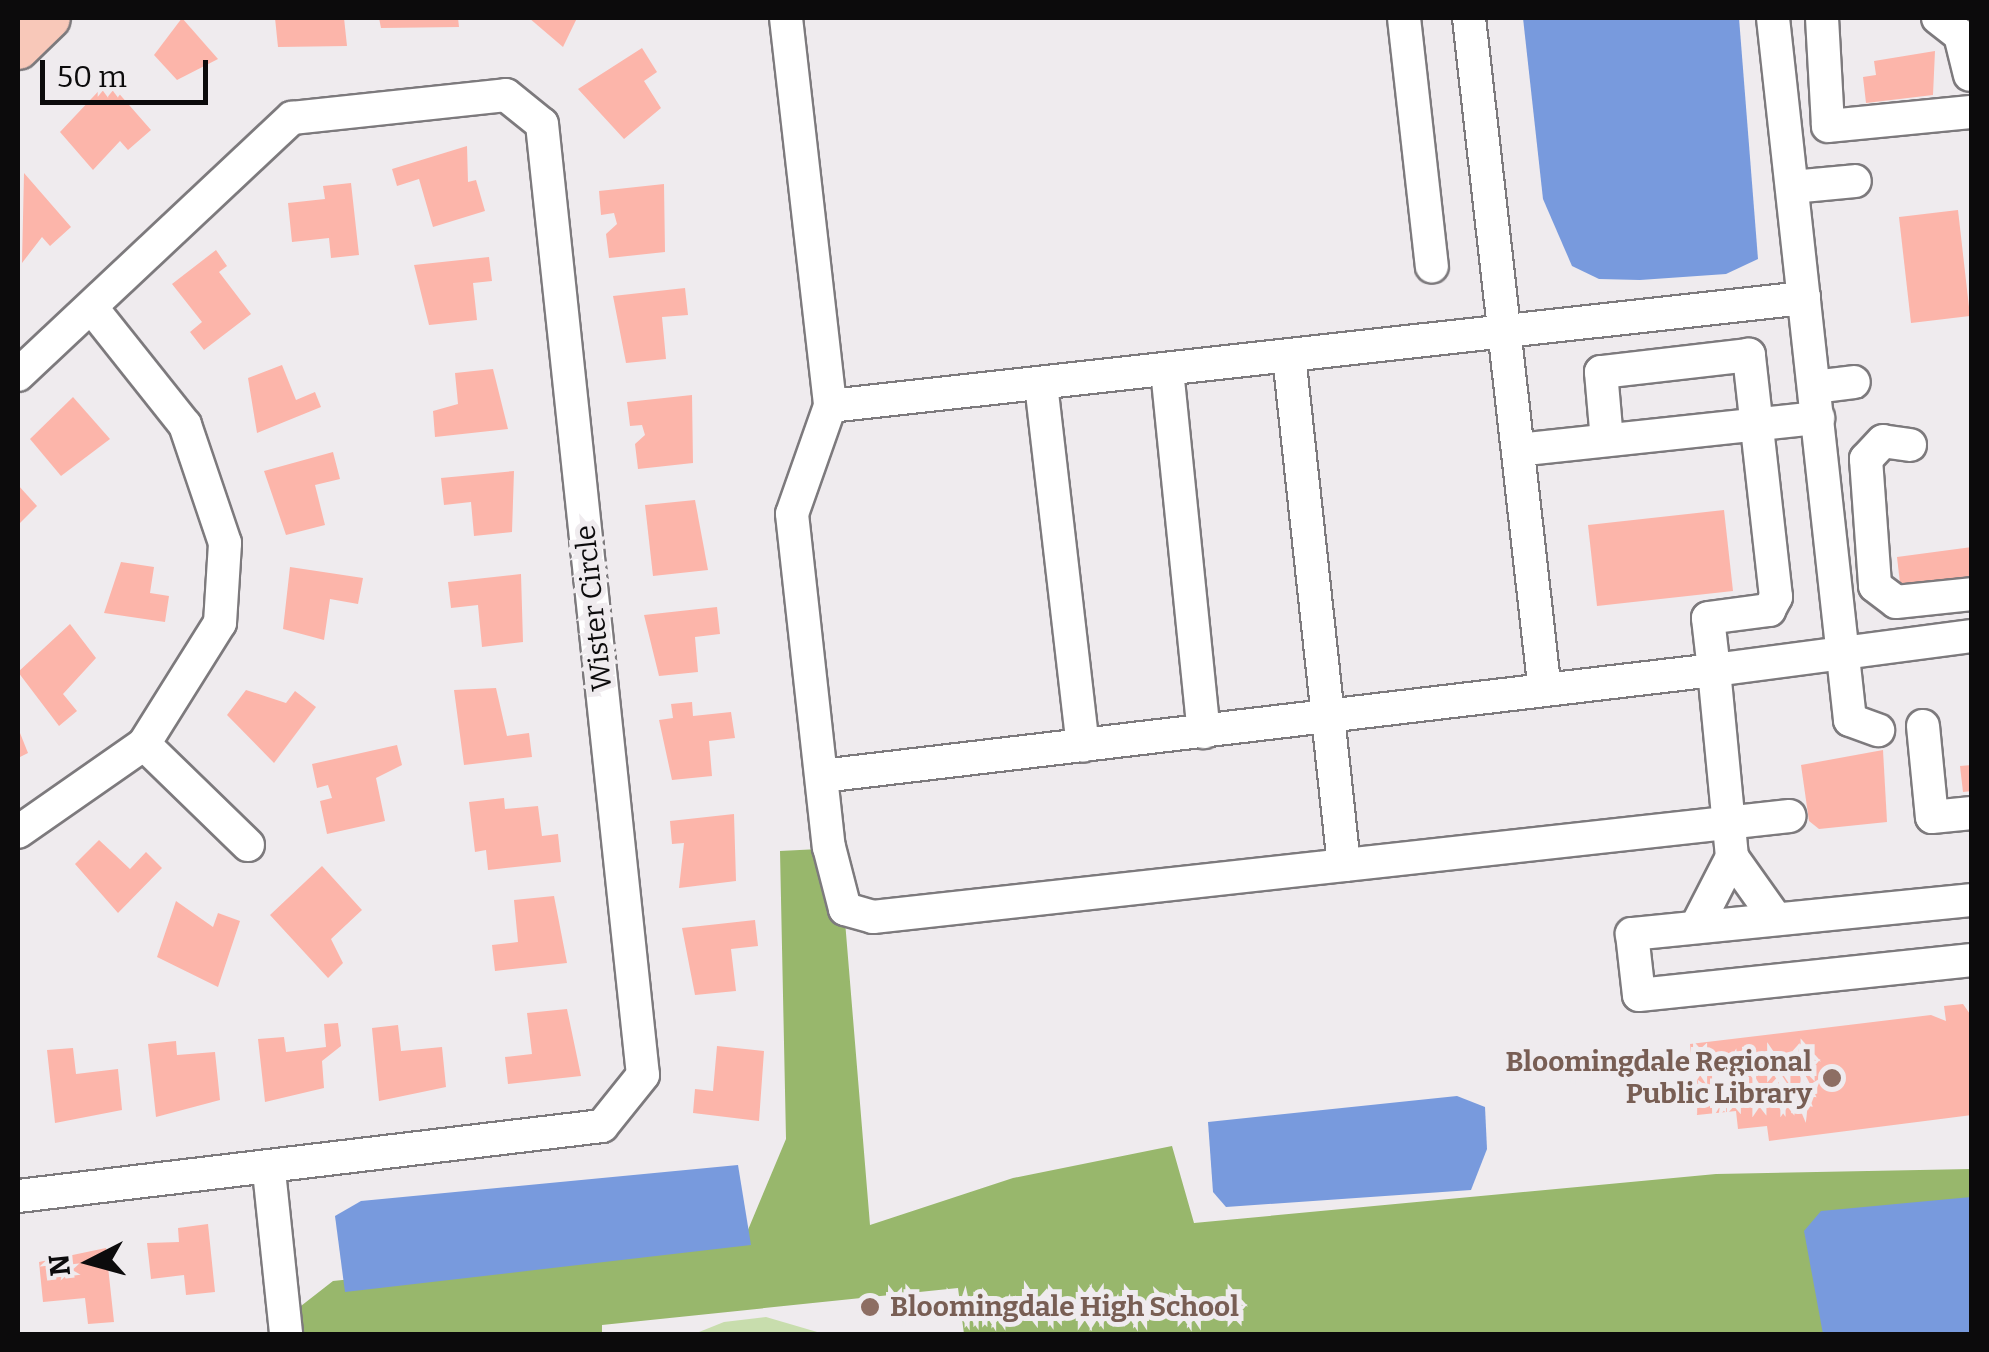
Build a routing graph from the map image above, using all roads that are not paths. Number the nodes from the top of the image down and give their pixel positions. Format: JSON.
{"nodes":[{"id":1,"x":795,"y":18,"type":"edge"},
{"id":2,"x":1404,"y":18,"type":"edge"},
{"id":3,"x":1469,"y":18,"type":"edge"},
{"id":4,"x":1773,"y":18,"type":"edge"},
{"id":5,"x":1822,"y":18,"type":"edge"},
{"id":6,"x":1943,"y":21,"type":"edge"},
{"id":7,"x":1970,"y":75,"type":"edge"},
{"id":8,"x":1972,"y":112,"type":"edge"},
{"id":9,"x":1856,"y":181,"type":"dead end"},
{"id":10,"x":1792,"y":187,"type":"junction"},
{"id":11,"x":1432,"y":266,"type":"dead end"},
{"id":12,"x":1804,"y":298,"type":"junction"},
{"id":13,"x":92,"y":308,"type":"junction"},
{"id":14,"x":1504,"y":330,"type":"junction"},
{"id":15,"x":1289,"y":356,"type":"junction"},
{"id":16,"x":1167,"y":370,"type":"junction"},
{"id":17,"x":18,"y":375,"type":"edge"},
{"id":18,"x":1854,"y":382,"type":"dead end"},
{"id":19,"x":1042,"y":384,"type":"junction"},
{"id":20,"x":1816,"y":402,"type":"junction"},
{"id":21,"x":830,"y":406,"type":"junction"},
{"id":22,"x":1757,"y":424,"type":"junction"},
{"id":23,"x":1607,"y":440,"type":"junction"},
{"id":24,"x":1910,"y":445,"type":"dead end"},
{"id":25,"x":1518,"y":450,"type":"junction"},
{"id":26,"x":1972,"y":594,"type":"edge"},
{"id":27,"x":1972,"y":636,"type":"edge"},
{"id":28,"x":1844,"y":651,"type":"junction"},
{"id":29,"x":1714,"y":670,"type":"junction"},
{"id":30,"x":1544,"y":684,"type":"junction"},
{"id":31,"x":1328,"y":718,"type":"junction"},
{"id":32,"x":1923,"y":726,"type":"dead end"},
{"id":33,"x":1878,"y":730,"type":"dead end"},
{"id":34,"x":1204,"y":732,"type":"junction"},
{"id":35,"x":144,"y":744,"type":"junction"},
{"id":36,"x":1083,"y":746,"type":"junction"},
{"id":37,"x":822,"y":776,"type":"junction"},
{"id":38,"x":1972,"y":813,"type":"edge"},
{"id":39,"x":1790,"y":816,"type":"dead end"},
{"id":40,"x":1728,"y":823,"type":"junction"},
{"id":41,"x":18,"y":832,"type":"edge"},
{"id":42,"x":248,"y":845,"type":"dead end"},
{"id":43,"x":1732,"y":858,"type":"junction"},
{"id":44,"x":1344,"y":865,"type":"junction"},
{"id":45,"x":1972,"y":900,"type":"edge"},
{"id":46,"x":1776,"y":919,"type":"junction"},
{"id":47,"x":1696,"y":927,"type":"junction"},
{"id":48,"x":1972,"y":960,"type":"edge"},
{"id":49,"x":269,"y":1172,"type":"junction"},
{"id":50,"x":18,"y":1196,"type":"edge"},
{"id":51,"x":286,"y":1334,"type":"edge"}],
"edges":[{"from":1,"to":21,"type":"street"},
{"from":2,"to":11,"type":"street"},
{"from":3,"to":14,"type":"street"},
{"from":4,"to":10,"type":"street"},
{"from":5,"to":8,"type":"street"},
{"from":6,"to":7,"type":"street"},
{"from":9,"to":10,"type":"street"},
{"from":10,"to":12,"type":"street"},
{"from":12,"to":14,"type":"street"},
{"from":12,"to":20,"type":"street"},
{"from":13,"to":17,"type":"street","name":"Wister Circle"},
{"from":13,"to":35,"type":"street"},
{"from":13,"to":49,"type":"street","name":"Wister Circle"},
{"from":14,"to":15,"type":"street"},
{"from":14,"to":25,"type":"street"},
{"from":15,"to":16,"type":"street"},
{"from":15,"to":31,"type":"street"},
{"from":16,"to":19,"type":"street"},
{"from":16,"to":34,"type":"street"},
{"from":18,"to":20,"type":"street"},
{"from":19,"to":21,"type":"street"},
{"from":19,"to":36,"type":"street"},
{"from":20,"to":22,"type":"street"},
{"from":20,"to":28,"type":"street"},
{"from":21,"to":37,"type":"street"},
{"from":22,"to":23,"type":"street"},
{"from":22,"to":23,"type":"street"},
{"from":22,"to":29,"type":"street"},
{"from":23,"to":25,"type":"street"},
{"from":24,"to":26,"type":"street"},
{"from":25,"to":30,"type":"street"},
{"from":27,"to":28,"type":"street"},
{"from":28,"to":29,"type":"street"},
{"from":28,"to":33,"type":"street"},
{"from":29,"to":30,"type":"street"},
{"from":29,"to":40,"type":"street"},
{"from":30,"to":31,"type":"street"},
{"from":31,"to":34,"type":"street"},
{"from":31,"to":44,"type":"street"},
{"from":32,"to":38,"type":"street"},
{"from":34,"to":36,"type":"street"},
{"from":35,"to":41,"type":"street"},
{"from":35,"to":42,"type":"street"},
{"from":36,"to":37,"type":"street"},
{"from":37,"to":44,"type":"street"},
{"from":39,"to":40,"type":"street"},
{"from":40,"to":43,"type":"street"},
{"from":40,"to":44,"type":"street"},
{"from":43,"to":46,"type":"street"},
{"from":43,"to":47,"type":"street"},
{"from":45,"to":46,"type":"street"},
{"from":46,"to":47,"type":"street"},
{"from":47,"to":48,"type":"street"},
{"from":49,"to":50,"type":"street","name":"Wister Circle"},
{"from":49,"to":51,"type":"street"}]}
